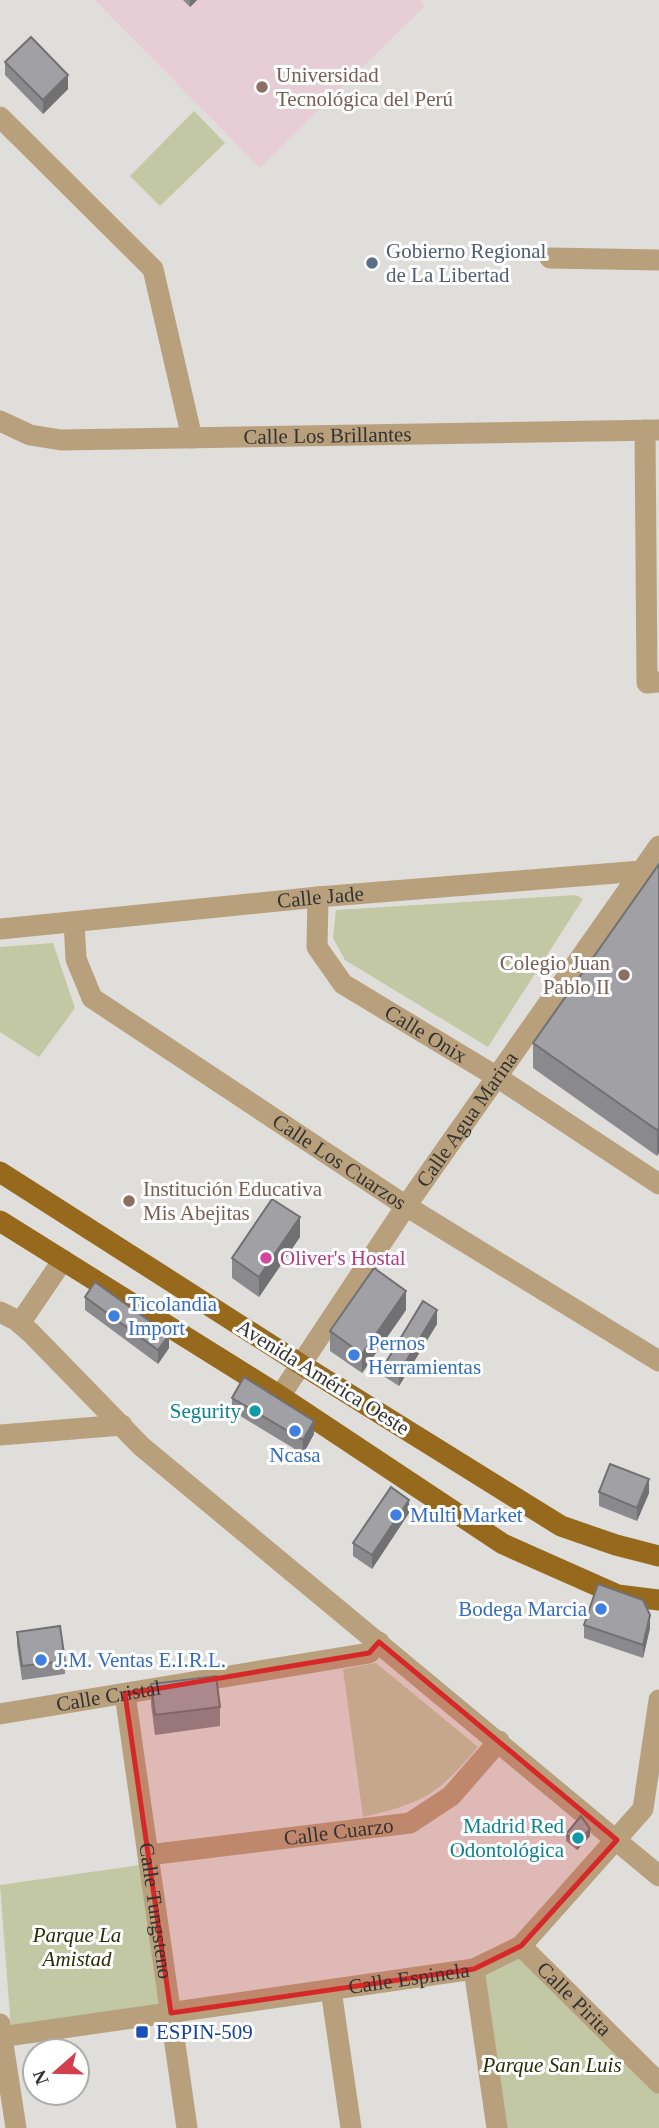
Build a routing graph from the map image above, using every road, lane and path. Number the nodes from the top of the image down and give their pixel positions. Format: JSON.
{"nodes":[{"id":1,"x":0,"y":117,"type":"edge"},
{"id":2,"x":550,"y":258,"type":"dead end"},
{"id":3,"x":659,"y":260,"type":"edge"},
{"id":4,"x":0,"y":421,"type":"edge"},
{"id":5,"x":652,"y":430,"type":"edge"},
{"id":6,"x":192,"y":438,"type":"junction"},
{"id":7,"x":653,"y":683,"type":"edge"},
{"id":8,"x":659,"y":846,"type":"edge"},
{"id":9,"x":641,"y":871,"type":"junction"},
{"id":10,"x":318,"y":897,"type":"junction"},
{"id":11,"x":74,"y":922,"type":"junction"},
{"id":12,"x":0,"y":929,"type":"edge"},
{"id":13,"x":497,"y":1077,"type":"junction"},
{"id":14,"x":0,"y":1171,"type":"edge"},
{"id":15,"x":659,"y":1184,"type":"edge"},
{"id":16,"x":406,"y":1206,"type":"junction"},
{"id":17,"x":0,"y":1221,"type":"edge"},
{"id":18,"x":63,"y":1260,"type":"junction"},
{"id":19,"x":0,"y":1312,"type":"edge"},
{"id":20,"x":20,"y":1323,"type":"junction"},
{"id":21,"x":659,"y":1361,"type":"edge"},
{"id":22,"x":302,"y":1365,"type":"junction"},
{"id":23,"x":280,"y":1396,"type":"junction"},
{"id":24,"x":122,"y":1425,"type":"junction"},
{"id":25,"x":0,"y":1435,"type":"edge"},
{"id":26,"x":659,"y":1556,"type":"edge"},
{"id":27,"x":659,"y":1600,"type":"edge"},
{"id":28,"x":379,"y":1642,"type":"junction"},
{"id":29,"x":125,"y":1694,"type":"junction"},
{"id":30,"x":659,"y":1700,"type":"edge"},
{"id":31,"x":0,"y":1714,"type":"edge"},
{"id":32,"x":499,"y":1741,"type":"junction"},
{"id":33,"x":654,"y":1770,"type":"edge"},
{"id":34,"x":617,"y":1840,"type":"junction"},
{"id":35,"x":148,"y":1855,"type":"junction"},
{"id":36,"x":659,"y":1876,"type":"edge"},
{"id":37,"x":521,"y":1946,"type":"junction"},
{"id":38,"x":474,"y":1969,"type":"junction"},
{"id":39,"x":331,"y":1990,"type":"junction"},
{"id":40,"x":171,"y":2013,"type":"junction"},
{"id":41,"x":1,"y":2033,"type":"edge"},
{"id":42,"x":659,"y":2082,"type":"edge"},
{"id":43,"x":16,"y":2128,"type":"edge"},
{"id":44,"x":187,"y":2128,"type":"edge"},
{"id":45,"x":351,"y":2128,"type":"edge"},
{"id":46,"x":497,"y":2128,"type":"edge"}],
"edges":[{"from":1,"to":6,"type":"street"},
{"from":2,"to":3,"type":"street"},
{"from":4,"to":6,"type":"street","name":"Calle Los Brillantes"},
{"from":5,"to":6,"type":"street","name":"Calle Los Brillantes"},
{"from":5,"to":7,"type":"street"},
{"from":8,"to":9,"type":"street","name":"Calle Agua Marina"},
{"from":9,"to":10,"type":"street","name":"Calle Jade"},
{"from":9,"to":13,"type":"street","name":"Calle Agua Marina"},
{"from":10,"to":11,"type":"street","name":"Calle Jade"},
{"from":10,"to":13,"type":"street","name":"Calle Onix"},
{"from":11,"to":12,"type":"street","name":"Calle Jade"},
{"from":11,"to":16,"type":"street","name":"Calle Los Cuarzos"},
{"from":13,"to":15,"type":"street","name":"Calle Onix"},
{"from":13,"to":16,"type":"street","name":"Calle Agua Marina"},
{"from":14,"to":22,"type":"main road","name":"Avenida América Oeste"},
{"from":16,"to":21,"type":"street","name":"Calle Los Cuarzos"},
{"from":16,"to":22,"type":"street","name":"Calle Agua Marina"},
{"from":17,"to":18,"type":"main road","name":"Avenida América Oeste"},
{"from":18,"to":20,"type":"street"},
{"from":18,"to":23,"type":"main road","name":"Avenida América Oeste"},
{"from":19,"to":20,"type":"street"},
{"from":20,"to":24,"type":"street"},
{"from":22,"to":23,"type":"street","name":"Calle Agua Marina"},
{"from":22,"to":26,"type":"main road","name":"Avenida América Oeste"},
{"from":23,"to":27,"type":"main road","name":"Avenida América Oeste"},
{"from":24,"to":25,"type":"street"},
{"from":24,"to":28,"type":"street"},
{"from":28,"to":29,"type":"street","name":"Calle Cristal"},
{"from":28,"to":32,"type":"street"},
{"from":29,"to":31,"type":"street","name":"Calle Cristal"},
{"from":29,"to":35,"type":"street","name":"Calle Tungsteno"},
{"from":30,"to":33,"type":"street","name":"Calle Espinela"},
{"from":32,"to":34,"type":"street"},
{"from":32,"to":35,"type":"street","name":"Calle Cuarzo"},
{"from":33,"to":34,"type":"street","name":"Calle Espinela"},
{"from":34,"to":36,"type":"street"},
{"from":34,"to":37,"type":"street","name":"Calle Espinela"},
{"from":35,"to":40,"type":"street","name":"Calle Tungsteno"},
{"from":37,"to":38,"type":"street","name":"Calle Espinela"},
{"from":37,"to":42,"type":"street","name":"Calle Pirita"},
{"from":38,"to":39,"type":"street","name":"Calle Espinela"},
{"from":38,"to":46,"type":"street"},
{"from":39,"to":40,"type":"street","name":"Calle Espinela"},
{"from":39,"to":45,"type":"street"},
{"from":40,"to":41,"type":"street","name":"Calle Espinela"},
{"from":40,"to":44,"type":"street","name":"Calle Tungsteno"},
{"from":41,"to":43,"type":"street"}]}
